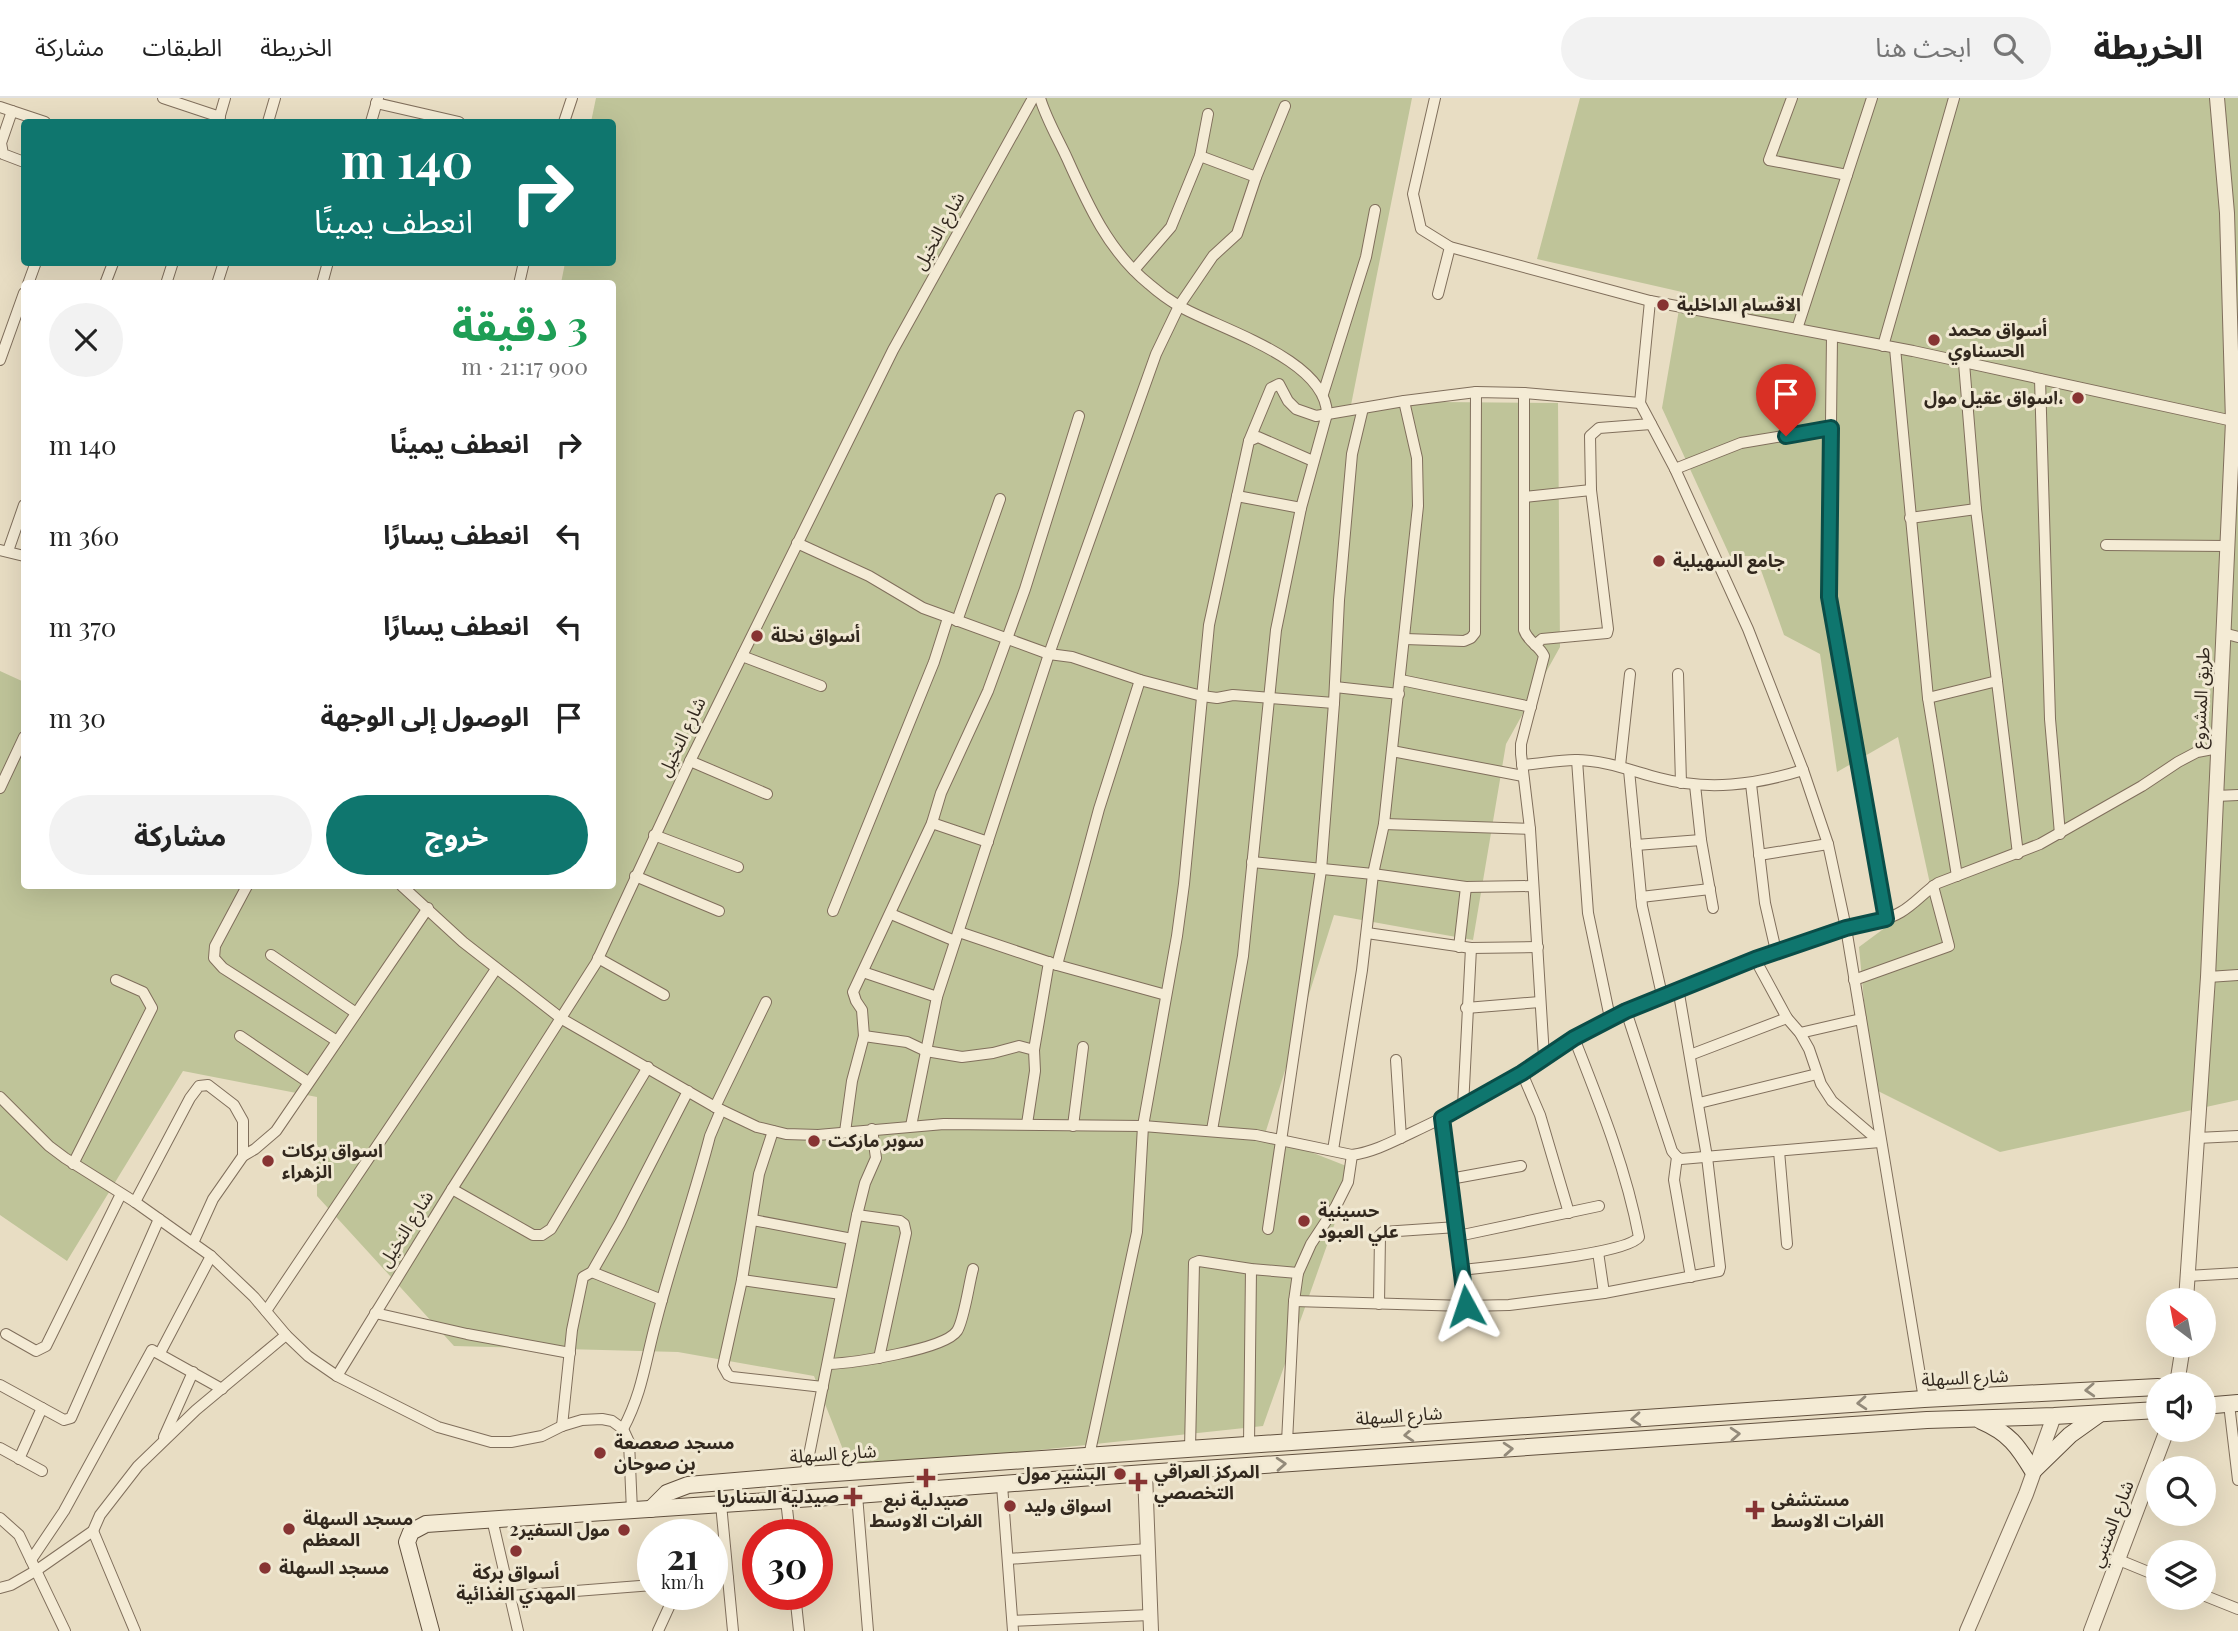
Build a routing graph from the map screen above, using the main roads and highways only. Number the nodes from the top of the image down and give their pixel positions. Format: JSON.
{"nodes":[{"id":1,"x":2146,"y":1388,"type":"edge"},
{"id":2,"x":2234,"y":1404,"type":"edge"},
{"id":3,"x":2216,"y":1405,"type":"edge"},
{"id":4,"x":2146,"y":1411,"type":"edge"},
{"id":5,"x":2100,"y":1414,"type":"junction"},
{"id":6,"x":1978,"y":1420,"type":"junction"},
{"id":7,"x":1538,"y":1426,"type":"junction"},
{"id":8,"x":1539,"y":1447,"type":"junction"},
{"id":9,"x":651,"y":1509,"type":"junction"},
{"id":10,"x":431,"y":1631,"type":"edge"}],
"edges":[{"from":1,"to":7,"type":"main road","name":"شارع السهلة","one_way":true},
{"from":2,"to":3,"type":"main road"},
{"from":4,"to":5,"type":"main road"},
{"from":5,"to":6,"type":"main road"},
{"from":5,"to":6,"type":"main road"},
{"from":8,"to":6,"type":"main road","one_way":true},
{"from":7,"to":8,"type":"main road"},
{"from":7,"to":9,"type":"main road","name":"شارع السهلة","one_way":true},
{"from":9,"to":8,"type":"main road","one_way":true},
{"from":9,"to":10,"type":"main road"}]}
